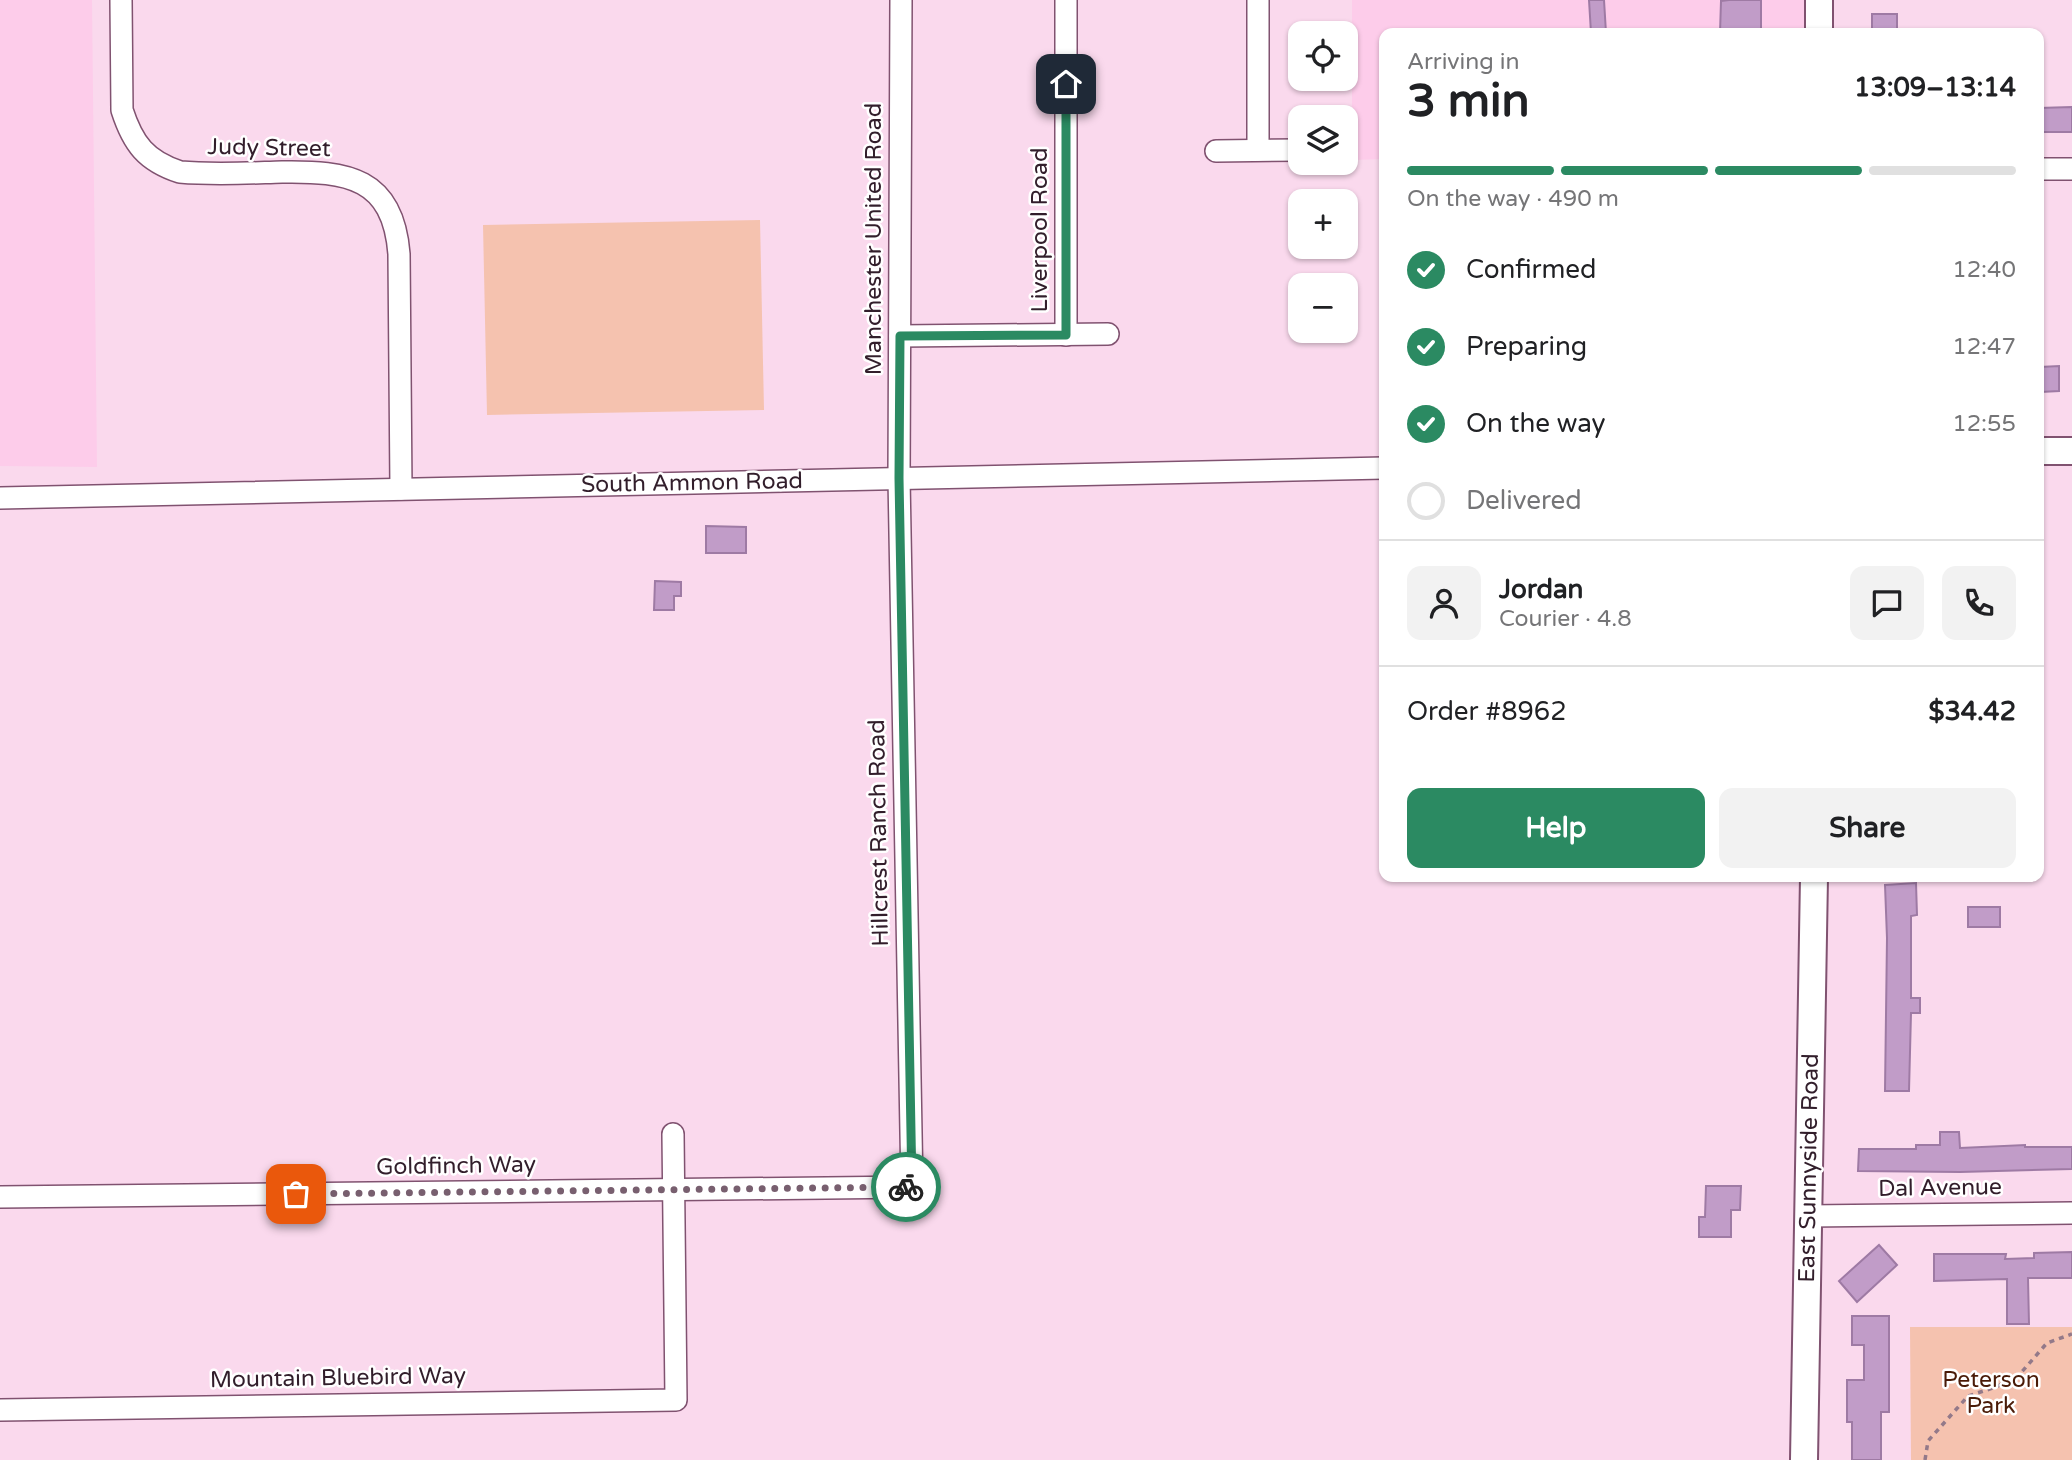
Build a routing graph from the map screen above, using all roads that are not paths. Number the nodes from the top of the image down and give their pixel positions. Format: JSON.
{"nodes":[{"id":1,"x":121,"y":0,"type":"edge"},
{"id":2,"x":901,"y":0,"type":"edge"},
{"id":3,"x":1066,"y":0,"type":"edge"},
{"id":4,"x":1258,"y":0,"type":"edge"},
{"id":5,"x":1819,"y":0,"type":"edge"},
{"id":6,"x":1819,"y":28,"type":"edge"},
{"id":7,"x":1258,"y":150,"type":"junction"},
{"id":8,"x":1288,"y":150,"type":"edge"},
{"id":9,"x":1216,"y":151,"type":"dead end"},
{"id":10,"x":2072,"y":169,"type":"edge"},
{"id":11,"x":2044,"y":170,"type":"edge"},
{"id":12,"x":1108,"y":334,"type":"dead end"},
{"id":13,"x":1066,"y":335,"type":"junction"},
{"id":14,"x":900,"y":336,"type":"junction"},
{"id":15,"x":2044,"y":451,"type":"edge"},
{"id":16,"x":2072,"y":451,"type":"edge"},
{"id":17,"x":1379,"y":468,"type":"edge"},
{"id":18,"x":899,"y":478,"type":"junction"},
{"id":19,"x":401,"y":489,"type":"junction"},
{"id":20,"x":0,"y":498,"type":"edge"},
{"id":21,"x":1814,"y":882,"type":"edge"},
{"id":22,"x":673,"y":1134,"type":"dead end"},
{"id":23,"x":912,"y":1187,"type":"joint"},
{"id":24,"x":674,"y":1190,"type":"junction"},
{"id":25,"x":0,"y":1198,"type":"edge"},
{"id":26,"x":2072,"y":1213,"type":"edge"},
{"id":27,"x":1808,"y":1216,"type":"junction"},
{"id":28,"x":0,"y":1410,"type":"edge"},
{"id":29,"x":1804,"y":1460,"type":"edge"}],
"edges":[{"from":1,"to":19,"type":"street","name":"Judy Street"},
{"from":2,"to":14,"type":"street","name":"Manchester United Road"},
{"from":3,"to":13,"type":"street","name":"Liverpool Road"},
{"from":4,"to":7,"type":"street"},
{"from":5,"to":6,"type":"main road"},
{"from":7,"to":8,"type":"street"},
{"from":7,"to":9,"type":"street"},
{"from":10,"to":11,"type":"street"},
{"from":12,"to":13,"type":"street"},
{"from":13,"to":14,"type":"street"},
{"from":14,"to":18,"type":"street","name":"Manchester United Road"},
{"from":15,"to":16,"type":"main road"},
{"from":17,"to":18,"type":"street","name":"South Ammon Road"},
{"from":18,"to":19,"type":"street","name":"South Ammon Road"},
{"from":18,"to":23,"type":"street","name":"Hillcrest Ranch Road"},
{"from":19,"to":20,"type":"street","name":"South Ammon Road"},
{"from":21,"to":27,"type":"main road","name":"East Sunnyside Road"},
{"from":22,"to":24,"type":"street"},
{"from":23,"to":24,"type":"street","name":"Goldfinch Way"},
{"from":24,"to":25,"type":"street","name":"Goldfinch Way"},
{"from":24,"to":28,"type":"street","name":"Mountain Bluebird Way"},
{"from":26,"to":27,"type":"street","name":"Dal Avenue"},
{"from":27,"to":29,"type":"main road","name":"East Sunnyside Road"}]}
